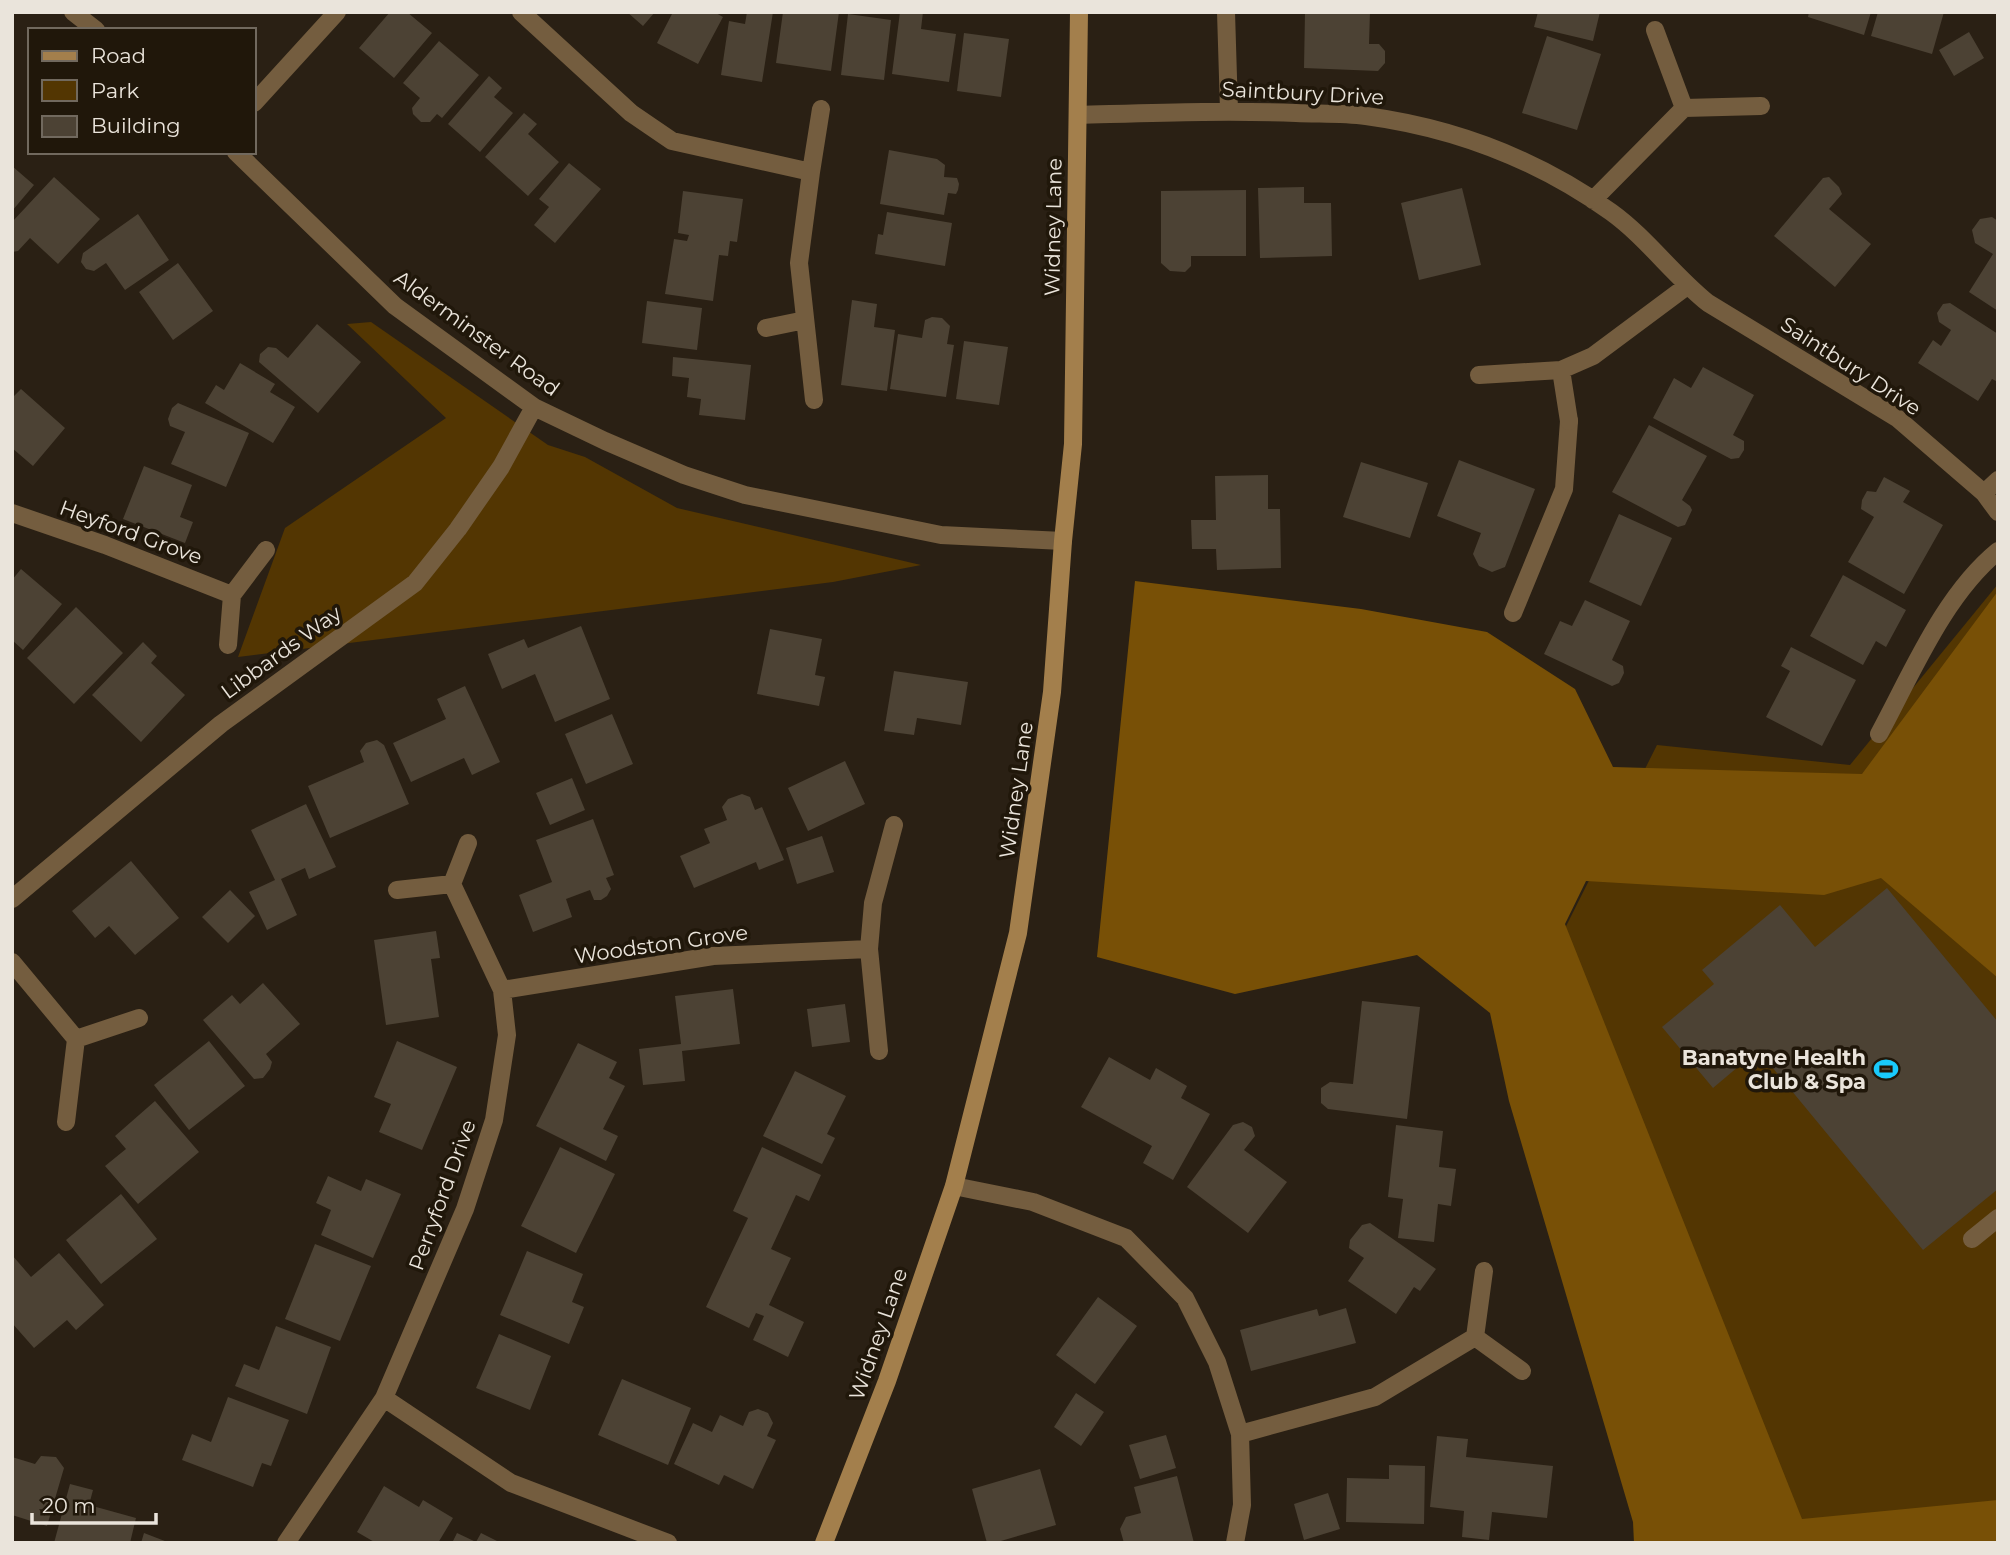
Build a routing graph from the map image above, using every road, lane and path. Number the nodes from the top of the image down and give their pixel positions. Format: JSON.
{"nodes":[{"id":1,"x":73,"y":12,"type":"edge"},
{"id":2,"x":337,"y":12,"type":"edge"},
{"id":3,"x":522,"y":12,"type":"edge"},
{"id":4,"x":1079,"y":12,"type":"edge"},
{"id":5,"x":1226,"y":12,"type":"edge"},
{"id":6,"x":93,"y":28,"type":"edge"},
{"id":7,"x":1655,"y":30,"type":"dead end"},
{"id":8,"x":256,"y":101,"type":"edge"},
{"id":9,"x":1761,"y":106,"type":"dead end"},
{"id":10,"x":821,"y":108,"type":"dead end"},
{"id":11,"x":1684,"y":108,"type":"junction"},
{"id":12,"x":1229,"y":110,"type":"junction"},
{"id":13,"x":1078,"y":115,"type":"junction"},
{"id":14,"x":238,"y":154,"type":"edge"},
{"id":15,"x":811,"y":172,"type":"junction"},
{"id":16,"x":1593,"y":200,"type":"junction"},
{"id":17,"x":1687,"y":286,"type":"junction"},
{"id":18,"x":805,"y":320,"type":"junction"},
{"id":19,"x":766,"y":328,"type":"dead end"},
{"id":20,"x":1561,"y":370,"type":"junction"},
{"id":21,"x":1479,"y":375,"type":"dead end"},
{"id":22,"x":814,"y":400,"type":"dead end"},
{"id":23,"x":534,"y":407,"type":"junction"},
{"id":24,"x":1998,"y":480,"type":"edge"},
{"id":25,"x":1984,"y":494,"type":"junction"},
{"id":26,"x":1998,"y":512,"type":"edge"},
{"id":27,"x":12,"y":513,"type":"edge"},
{"id":28,"x":1063,"y":541,"type":"junction"},
{"id":29,"x":265,"y":550,"type":"dead end"},
{"id":30,"x":1998,"y":551,"type":"edge"},
{"id":31,"x":232,"y":595,"type":"junction"},
{"id":32,"x":1513,"y":613,"type":"dead end"},
{"id":33,"x":228,"y":645,"type":"dead end"},
{"id":34,"x":1879,"y":734,"type":"dead end"},
{"id":35,"x":894,"y":825,"type":"dead end"},
{"id":36,"x":468,"y":844,"type":"dead end"},
{"id":37,"x":452,"y":884,"type":"junction"},
{"id":38,"x":397,"y":890,"type":"dead end"},
{"id":39,"x":12,"y":899,"type":"edge"},
{"id":40,"x":869,"y":949,"type":"junction"},
{"id":41,"x":12,"y":962,"type":"edge"},
{"id":42,"x":502,"y":990,"type":"junction"},
{"id":43,"x":139,"y":1017,"type":"dead end"},
{"id":44,"x":76,"y":1039,"type":"junction"},
{"id":45,"x":879,"y":1051,"type":"dead end"},
{"id":46,"x":66,"y":1122,"type":"dead end"},
{"id":47,"x":954,"y":1186,"type":"junction"},
{"id":48,"x":1998,"y":1218,"type":"edge"},
{"id":49,"x":1972,"y":1239,"type":"dead end"},
{"id":50,"x":1484,"y":1271,"type":"dead end"},
{"id":51,"x":1475,"y":1337,"type":"junction"},
{"id":52,"x":1521,"y":1371,"type":"dead end"},
{"id":53,"x":384,"y":1398,"type":"junction"},
{"id":54,"x":1240,"y":1434,"type":"junction"},
{"id":55,"x":286,"y":1543,"type":"edge"},
{"id":56,"x":668,"y":1543,"type":"edge"},
{"id":57,"x":824,"y":1543,"type":"edge"},
{"id":58,"x":1235,"y":1543,"type":"edge"}],
"edges":[{"from":1,"to":6,"type":"street"},
{"from":2,"to":8,"type":"street"},
{"from":3,"to":15,"type":"street"},
{"from":4,"to":13,"type":"street","name":"Widney Lane"},
{"from":5,"to":12,"type":"street"},
{"from":7,"to":11,"type":"street"},
{"from":9,"to":11,"type":"street"},
{"from":10,"to":15,"type":"street"},
{"from":11,"to":16,"type":"street"},
{"from":12,"to":13,"type":"street","name":"Saintbury Drive"},
{"from":12,"to":16,"type":"street","name":"Saintbury Drive"},
{"from":13,"to":28,"type":"street","name":"Widney Lane"},
{"from":14,"to":23,"type":"street","name":"Alderminster Road"},
{"from":15,"to":18,"type":"street"},
{"from":16,"to":17,"type":"street","name":"Saintbury Drive"},
{"from":17,"to":20,"type":"street"},
{"from":17,"to":25,"type":"street","name":"Saintbury Drive"},
{"from":18,"to":19,"type":"street"},
{"from":18,"to":22,"type":"street"},
{"from":20,"to":21,"type":"street"},
{"from":20,"to":32,"type":"street"},
{"from":23,"to":28,"type":"street","name":"Alderminster Road"},
{"from":23,"to":39,"type":"street","name":"Libbards Way"},
{"from":24,"to":25,"type":"street"},
{"from":25,"to":26,"type":"street","name":"Saintbury Drive"},
{"from":27,"to":31,"type":"street","name":"Heyford Grove"},
{"from":28,"to":47,"type":"street","name":"Widney Lane"},
{"from":29,"to":31,"type":"street"},
{"from":30,"to":34,"type":"street"},
{"from":31,"to":33,"type":"street"},
{"from":35,"to":40,"type":"street"},
{"from":36,"to":37,"type":"street"},
{"from":37,"to":38,"type":"street"},
{"from":37,"to":42,"type":"street","name":"Perryford Drive"},
{"from":40,"to":42,"type":"street","name":"Woodston Grove"},
{"from":40,"to":45,"type":"street"},
{"from":41,"to":44,"type":"street"},
{"from":42,"to":53,"type":"street","name":"Perryford Drive"},
{"from":43,"to":44,"type":"street"},
{"from":44,"to":46,"type":"street"},
{"from":47,"to":54,"type":"street"},
{"from":47,"to":57,"type":"street","name":"Widney Lane"},
{"from":48,"to":49,"type":"street"},
{"from":50,"to":51,"type":"street"},
{"from":51,"to":52,"type":"street"},
{"from":51,"to":54,"type":"street"},
{"from":53,"to":55,"type":"street","name":"Perryford Drive"},
{"from":53,"to":56,"type":"street"},
{"from":54,"to":58,"type":"street"}]}
